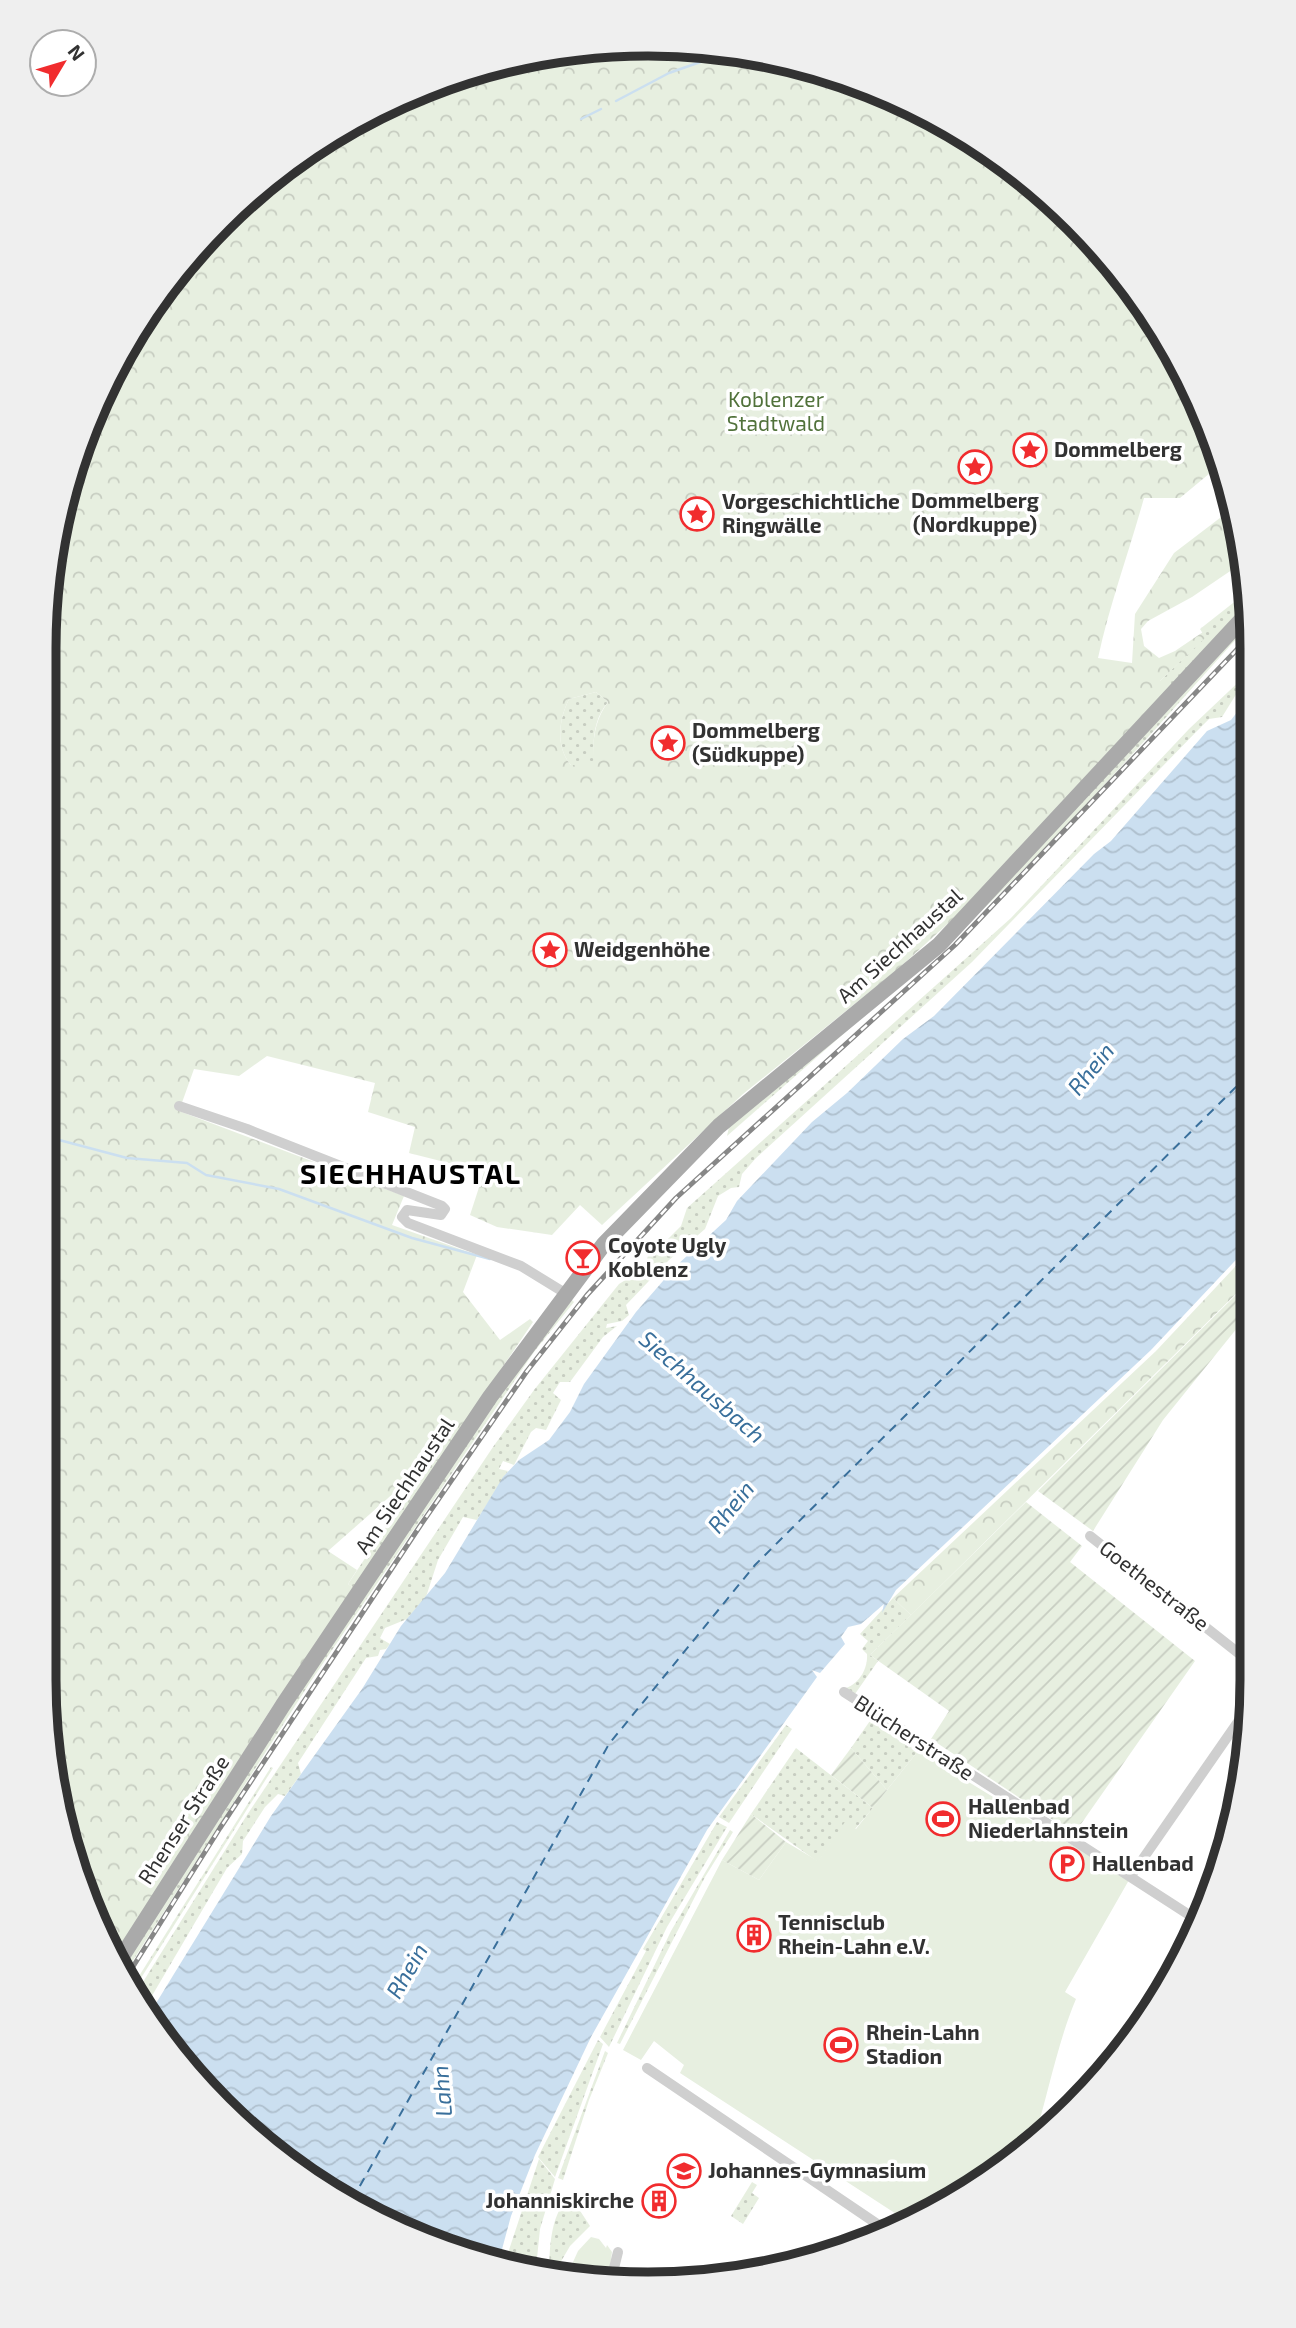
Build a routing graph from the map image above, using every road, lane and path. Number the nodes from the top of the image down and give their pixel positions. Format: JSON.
{"nodes":[{"id":1,"x":1239,"y":622,"type":"edge"},
{"id":2,"x":179,"y":1106,"type":"dead end"},
{"id":3,"x":565,"y":1293,"type":"junction"},
{"id":4,"x":1090,"y":1536,"type":"dead end"},
{"id":5,"x":1240,"y":1654,"type":"edge"},
{"id":6,"x":844,"y":1692,"type":"dead end"},
{"id":7,"x":283,"y":1705,"type":"joint"},
{"id":8,"x":1239,"y":1721,"type":"edge"},
{"id":9,"x":1131,"y":1876,"type":"junction"},
{"id":10,"x":1191,"y":1916,"type":"edge"},
{"id":11,"x":123,"y":1954,"type":"edge"},
{"id":12,"x":647,"y":2068,"type":"dead end"},
{"id":13,"x":879,"y":2225,"type":"edge"},
{"id":14,"x":618,"y":2252,"type":"dead end"},
{"id":15,"x":613,"y":2271,"type":"edge"}],
"edges":[{"from":1,"to":3,"type":"main road","name":"Am Siechhaustal"},
{"from":2,"to":3,"type":"street"},
{"from":3,"to":7,"type":"main road","name":"Am Siechhaustal"},
{"from":4,"to":5,"type":"street","name":"Goethestraße"},
{"from":6,"to":9,"type":"street","name":"Blücherstraße"},
{"from":7,"to":11,"type":"main road","name":"Rhenser Straße"},
{"from":8,"to":9,"type":"street"},
{"from":9,"to":10,"type":"street","name":"Blücherstraße"},
{"from":12,"to":13,"type":"street"},
{"from":14,"to":15,"type":"street"}]}
